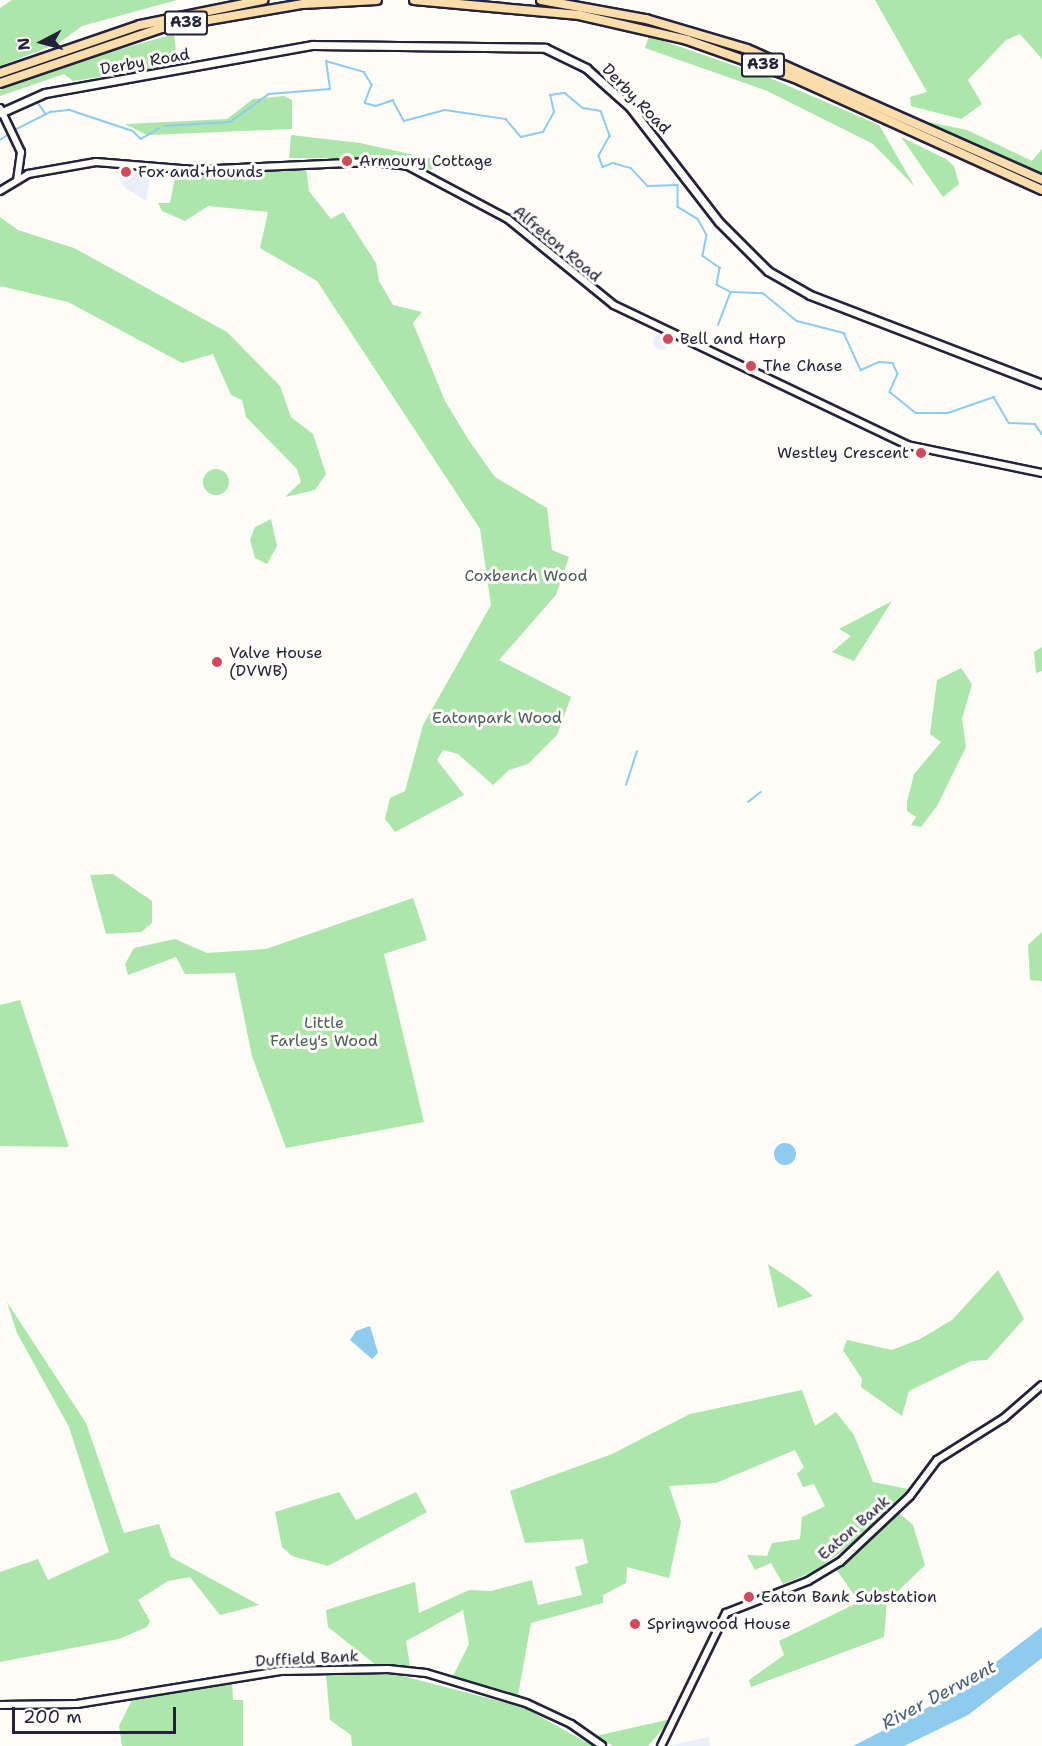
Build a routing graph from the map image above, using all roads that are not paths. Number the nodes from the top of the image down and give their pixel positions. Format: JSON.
{"nodes":[{"id":1,"x":263,"y":0,"type":"edge"},
{"id":2,"x":377,"y":0,"type":"edge"},
{"id":3,"x":414,"y":0,"type":"edge"},
{"id":4,"x":541,"y":0,"type":"edge"},
{"id":5,"x":1,"y":80,"type":"edge"},
{"id":6,"x":1,"y":111,"type":"edge"},
{"id":7,"x":17,"y":179,"type":"junction"},
{"id":8,"x":1042,"y":180,"type":"edge"},
{"id":9,"x":0,"y":190,"type":"edge"},
{"id":10,"x":1042,"y":190,"type":"edge"},
{"id":11,"x":1042,"y":384,"type":"edge"},
{"id":12,"x":1042,"y":473,"type":"edge"},
{"id":13,"x":1042,"y":1385,"type":"edge"},
{"id":14,"x":0,"y":1705,"type":"edge"},
{"id":15,"x":602,"y":1746,"type":"edge"},
{"id":16,"x":662,"y":1746,"type":"edge"}],
"edges":[{"from":1,"to":5,"type":"highway","number":"A38"},
{"from":2,"to":5,"type":"highway","number":"A38"},
{"from":3,"to":10,"type":"highway","number":"A38"},
{"from":4,"to":8,"type":"highway","number":"A38"},
{"from":6,"to":7,"type":"street"},
{"from":6,"to":11,"type":"main road","name":"Derby Road"},
{"from":7,"to":9,"type":"street","name":"Alfreton Road"},
{"from":7,"to":12,"type":"street","name":"Alfreton Road"},
{"from":13,"to":16,"type":"street","name":"Eaton Bank"},
{"from":14,"to":15,"type":"street","name":"Duffield Bank"}]}
